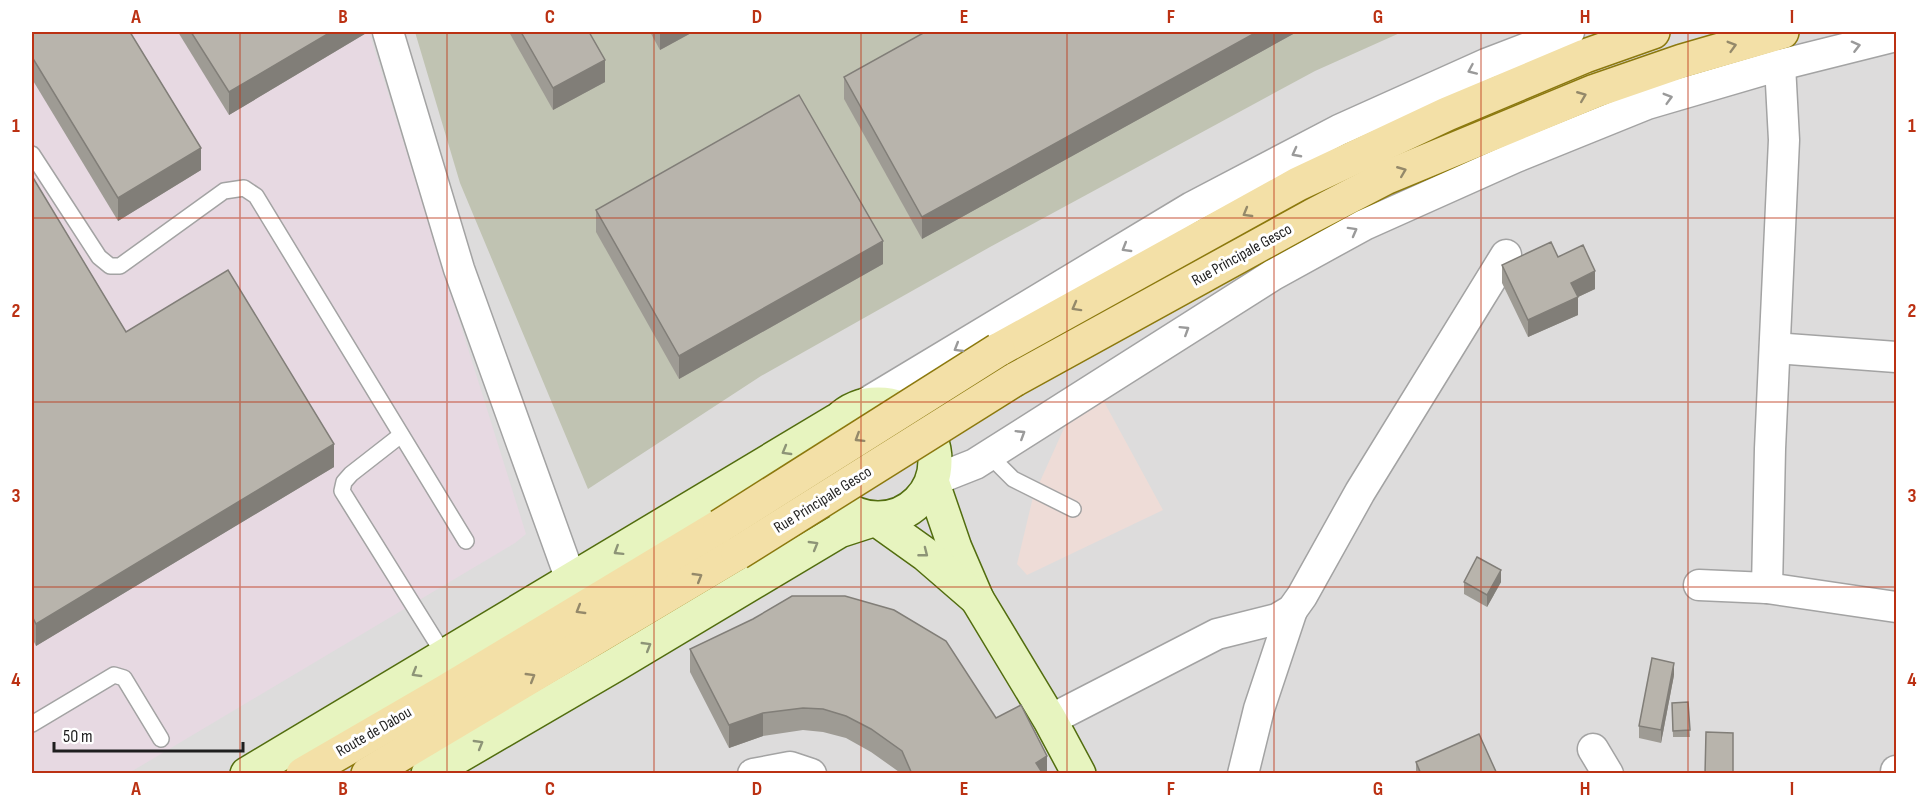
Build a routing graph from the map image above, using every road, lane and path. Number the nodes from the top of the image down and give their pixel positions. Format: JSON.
{"nodes":[{"id":1,"x":388,"y":32,"type":"edge"},
{"id":2,"x":1569,"y":32,"type":"edge"},
{"id":3,"x":1653,"y":32,"type":"edge"},
{"id":4,"x":1782,"y":32,"type":"edge"},
{"id":5,"x":1896,"y":36,"type":"edge"},
{"id":6,"x":1780,"y":65,"type":"junction"},
{"id":7,"x":32,"y":154,"type":"edge"},
{"id":8,"x":1506,"y":255,"type":"dead end"},
{"id":9,"x":1775,"y":348,"type":"junction"},
{"id":10,"x":1896,"y":357,"type":"edge"},
{"id":11,"x":849,"y":413,"type":"junction"},
{"id":12,"x":400,"y":435,"type":"junction"},
{"id":13,"x":989,"y":455,"type":"junction"},
{"id":14,"x":932,"y":481,"type":"junction"},
{"id":15,"x":1073,"y":509,"type":"dead end"},
{"id":16,"x":876,"y":519,"type":"junction"},
{"id":17,"x":466,"y":541,"type":"dead end"},
{"id":18,"x":572,"y":580,"type":"junction"},
{"id":19,"x":1699,"y":585,"type":"dead end"},
{"id":20,"x":1767,"y":588,"type":"junction"},
{"id":21,"x":977,"y":599,"type":"junction"},
{"id":22,"x":1896,"y":607,"type":"edge"},
{"id":23,"x":1292,"y":610,"type":"junction"},
{"id":24,"x":445,"y":656,"type":"junction"},
{"id":25,"x":446,"y":691,"type":"joint"},
{"id":26,"x":463,"y":718,"type":"joint"},
{"id":27,"x":1050,"y":720,"type":"junction"},
{"id":28,"x":32,"y":724,"type":"edge"},
{"id":29,"x":161,"y":739,"type":"dead end"},
{"id":30,"x":1593,"y":749,"type":"dead end"},
{"id":31,"x":247,"y":774,"type":"edge"},
{"id":32,"x":303,"y":774,"type":"edge"},
{"id":33,"x":368,"y":774,"type":"edge"},
{"id":34,"x":428,"y":774,"type":"edge"},
{"id":35,"x":753,"y":774,"type":"edge"},
{"id":36,"x":811,"y":774,"type":"edge"},
{"id":37,"x":1079,"y":774,"type":"edge"},
{"id":38,"x":1244,"y":774,"type":"edge"},
{"id":39,"x":1608,"y":774,"type":"edge"}],
"edges":[{"from":1,"to":18,"type":"street"},
{"from":2,"to":11,"type":"street","one_way":true},
{"from":3,"to":25,"type":"main road","name":"Rue Principale Gesco","one_way":true,"bridge":true},
{"from":26,"to":4,"type":"main road","name":"Rue Principale Gesco","one_way":true,"bridge":true},
{"from":6,"to":5,"type":"street","one_way":true},
{"from":6,"to":9,"type":"street"},
{"from":13,"to":6,"type":"street","one_way":true},
{"from":7,"to":12,"type":"lane"},
{"from":8,"to":23,"type":"street"},
{"from":9,"to":10,"type":"street"},
{"from":9,"to":20,"type":"street"},
{"from":11,"to":14,"type":"street"},
{"from":11,"to":16,"type":"street"},
{"from":11,"to":18,"type":"street","one_way":true},
{"from":12,"to":17,"type":"lane"},
{"from":12,"to":24,"type":"lane"},
{"from":13,"to":14,"type":"street"},
{"from":13,"to":15,"type":"lane"},
{"from":14,"to":16,"type":"street"},
{"from":14,"to":21,"type":"street"},
{"from":16,"to":21,"type":"street","one_way":true},
{"from":34,"to":16,"type":"street","one_way":true},
{"from":18,"to":24,"type":"street"},
{"from":19,"to":20,"type":"street"},
{"from":20,"to":22,"type":"street"},
{"from":21,"to":27,"type":"street"},
{"from":23,"to":27,"type":"street"},
{"from":23,"to":38,"type":"street"},
{"from":24,"to":31,"type":"street","one_way":true},
{"from":25,"to":32,"type":"main road","name":"Route de Dabou"},
{"from":26,"to":33,"type":"main road","name":"Route de Dabou"},
{"from":27,"to":37,"type":"street"},
{"from":28,"to":29,"type":"lane"},
{"from":30,"to":39,"type":"street"},
{"from":35,"to":36,"type":"street"}]}
